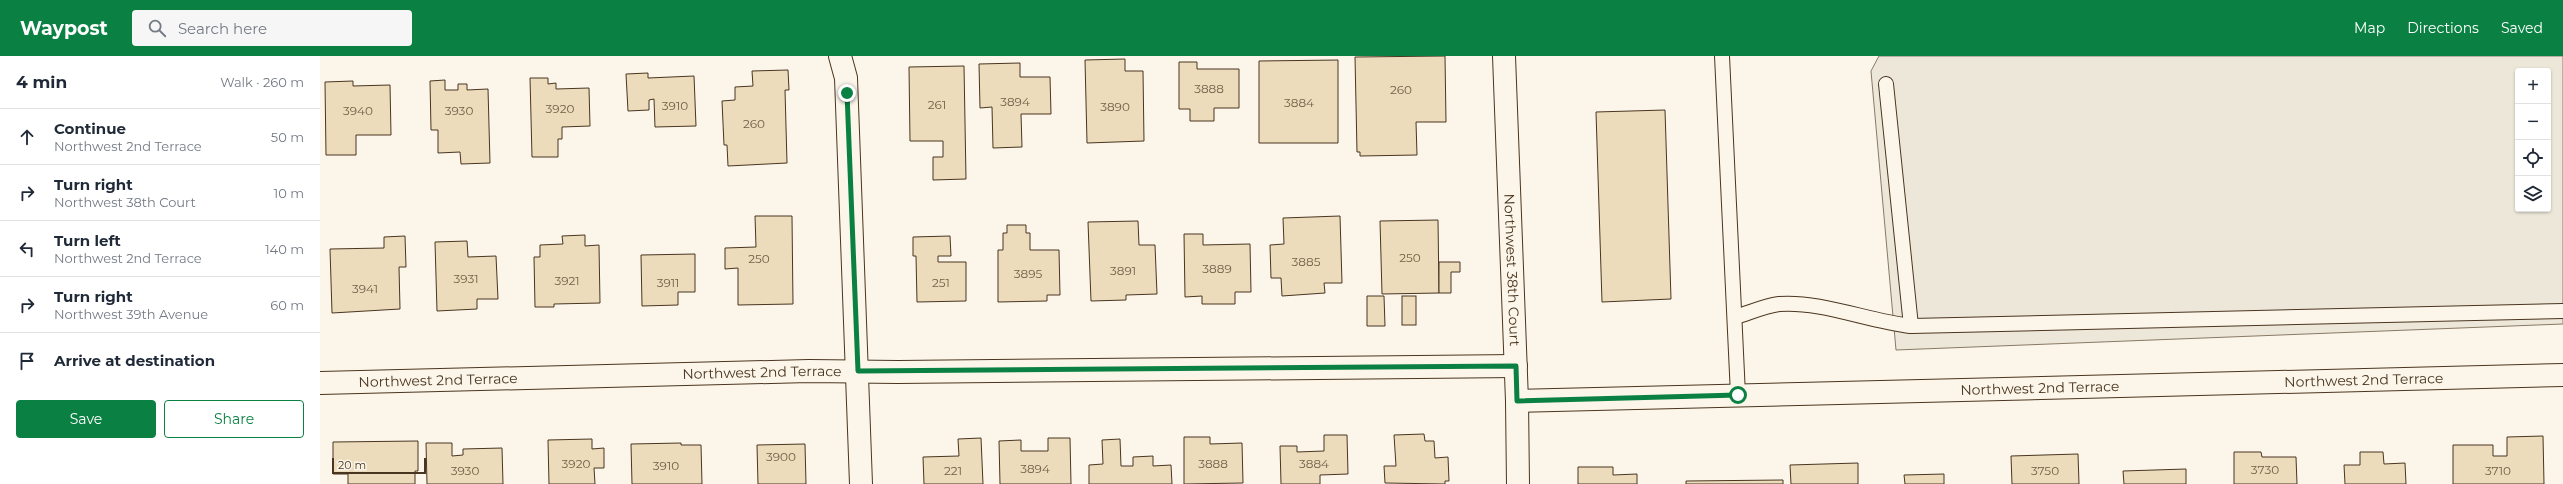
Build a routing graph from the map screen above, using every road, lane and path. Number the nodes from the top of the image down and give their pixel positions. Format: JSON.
{"nodes":[{"id":1,"x":840,"y":56,"type":"edge"},
{"id":2,"x":852,"y":56,"type":"edge"},
{"id":3,"x":1504,"y":56,"type":"edge"},
{"id":4,"x":1722,"y":56,"type":"edge"},
{"id":5,"x":846,"y":78,"type":"junction"},
{"id":6,"x":1886,"y":84,"type":"dead end"},
{"id":7,"x":2563,"y":312,"type":"edge"},
{"id":8,"x":1735,"y":317,"type":"junction"},
{"id":9,"x":1911,"y":326,"type":"junction"},
{"id":10,"x":1516,"y":366,"type":"junction"},
{"id":11,"x":858,"y":371,"type":"junction"},
{"id":12,"x":2563,"y":375,"type":"edge"},
{"id":13,"x":320,"y":383,"type":"edge"},
{"id":14,"x":1738,"y":395,"type":"junction"},
{"id":15,"x":1517,"y":401,"type":"junction"},
{"id":16,"x":861,"y":484,"type":"edge"},
{"id":17,"x":1518,"y":484,"type":"edge"}],
"edges":[{"from":1,"to":5,"type":"street"},
{"from":2,"to":5,"type":"street"},
{"from":3,"to":10,"type":"street","name":"Northwest 38th Court"},
{"from":4,"to":8,"type":"lane"},
{"from":5,"to":11,"type":"street"},
{"from":6,"to":9,"type":"lane"},
{"from":7,"to":9,"type":"lane"},
{"from":8,"to":9,"type":"lane"},
{"from":8,"to":14,"type":"lane"},
{"from":10,"to":11,"type":"street","name":"Northwest 2nd Terrace"},
{"from":10,"to":15,"type":"street","name":"Northwest 38th Court"},
{"from":11,"to":13,"type":"street","name":"Northwest 2nd Terrace"},
{"from":11,"to":16,"type":"street"},
{"from":12,"to":14,"type":"street","name":"Northwest 2nd Terrace"},
{"from":14,"to":15,"type":"street","name":"Northwest 2nd Terrace"},
{"from":15,"to":17,"type":"street","name":"Northwest 38th Court"}]}
